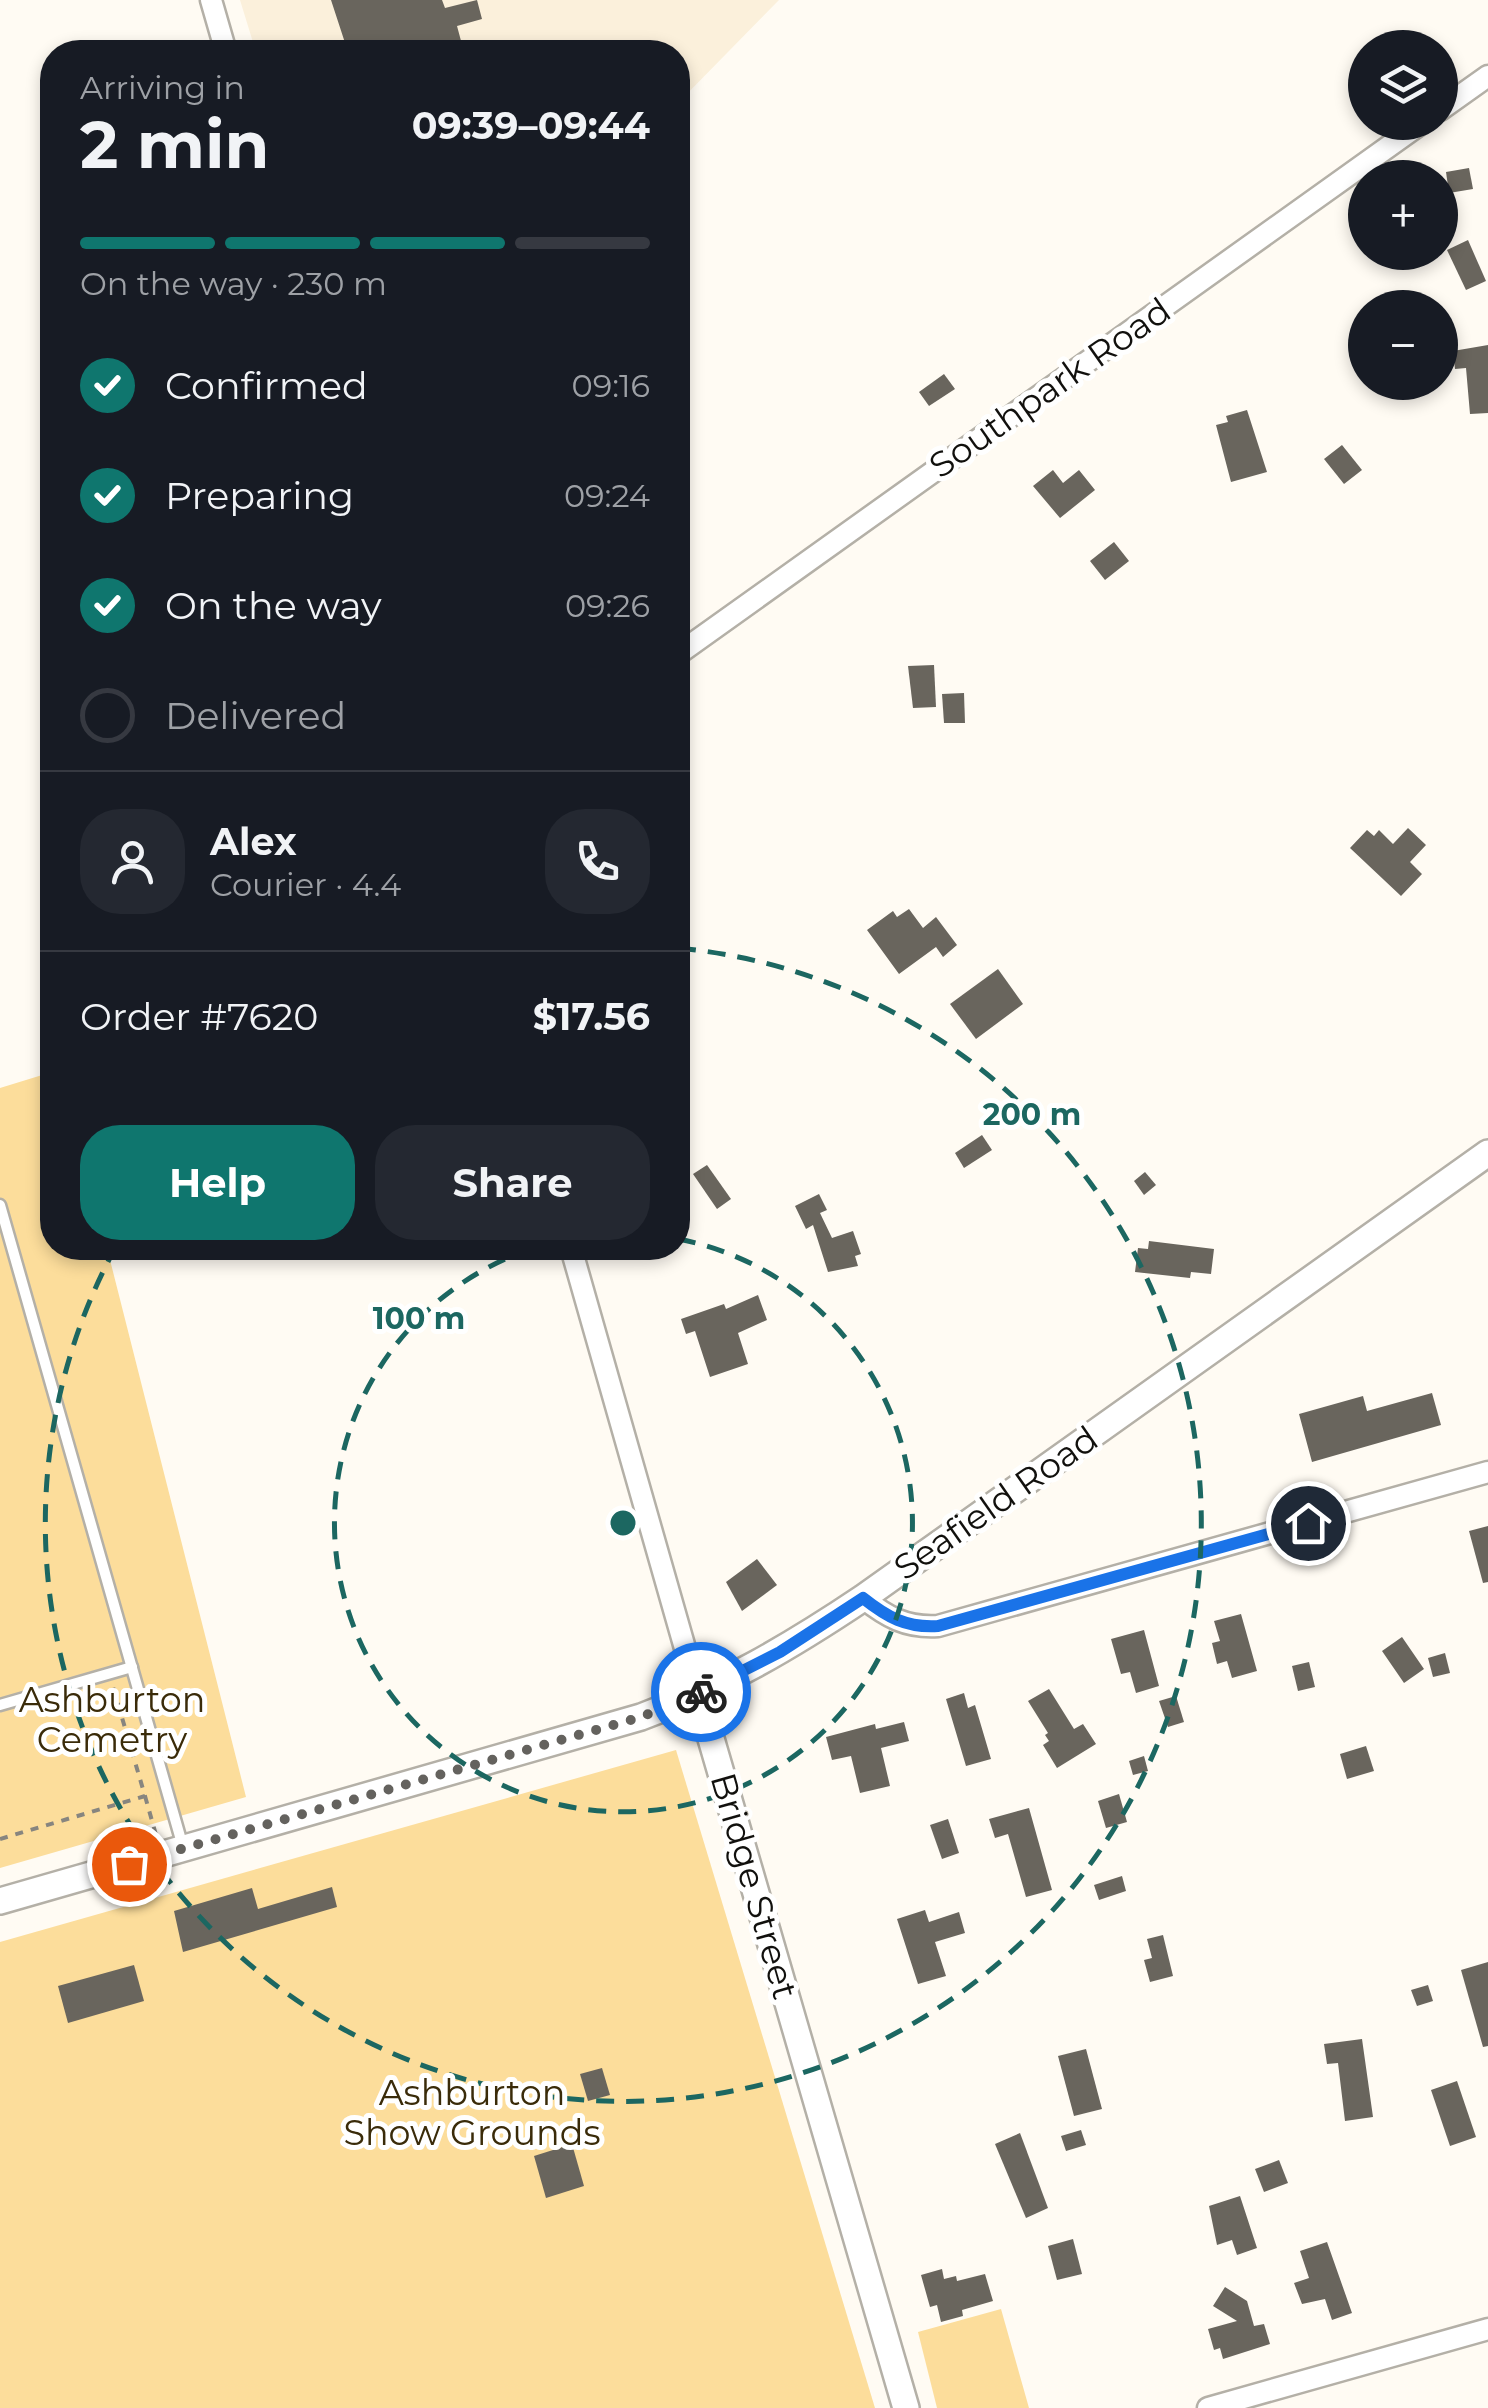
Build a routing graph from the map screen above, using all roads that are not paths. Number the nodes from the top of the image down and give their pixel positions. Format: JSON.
{"nodes":[{"id":1,"x":211,"y":0,"type":"edge"},
{"id":2,"x":223,"y":40,"type":"edge"},
{"id":3,"x":1488,"y":76,"type":"edge"},
{"id":4,"x":1458,"y":97,"type":"edge"},
{"id":5,"x":1398,"y":140,"type":"edge"},
{"id":6,"x":690,"y":645,"type":"edge"},
{"id":7,"x":1488,"y":1153,"type":"edge"},
{"id":8,"x":0,"y":1206,"type":"edge"},
{"id":9,"x":573,"y":1260,"type":"edge"},
{"id":10,"x":1488,"y":1472,"type":"edge"},
{"id":11,"x":863,"y":1598,"type":"junction"},
{"id":12,"x":132,"y":1668,"type":"junction"},
{"id":13,"x":698,"y":1694,"type":"junction"},
{"id":14,"x":0,"y":1705,"type":"edge"},
{"id":15,"x":172,"y":1851,"type":"junction"},
{"id":16,"x":0,"y":1901,"type":"edge"},
{"id":17,"x":1488,"y":2330,"type":"edge"},
{"id":18,"x":906,"y":2408,"type":"edge"},
{"id":19,"x":1208,"y":2408,"type":"edge"}],
"edges":[{"from":1,"to":2,"type":"street"},
{"from":3,"to":4,"type":"street"},
{"from":5,"to":6,"type":"street","name":"Southpark Road"},
{"from":7,"to":11,"type":"street","name":"Seafield Road"},
{"from":8,"to":12,"type":"lane"},
{"from":9,"to":13,"type":"street","name":"Bridge Street"},
{"from":10,"to":11,"type":"street"},
{"from":11,"to":13,"type":"street","name":"Seafield Road"},
{"from":12,"to":14,"type":"lane"},
{"from":12,"to":15,"type":"lane"},
{"from":13,"to":15,"type":"street","name":"Seafield Road"},
{"from":13,"to":18,"type":"street","name":"Bridge Street"},
{"from":15,"to":16,"type":"street","name":"Seafield Road"},
{"from":17,"to":19,"type":"street"}]}
